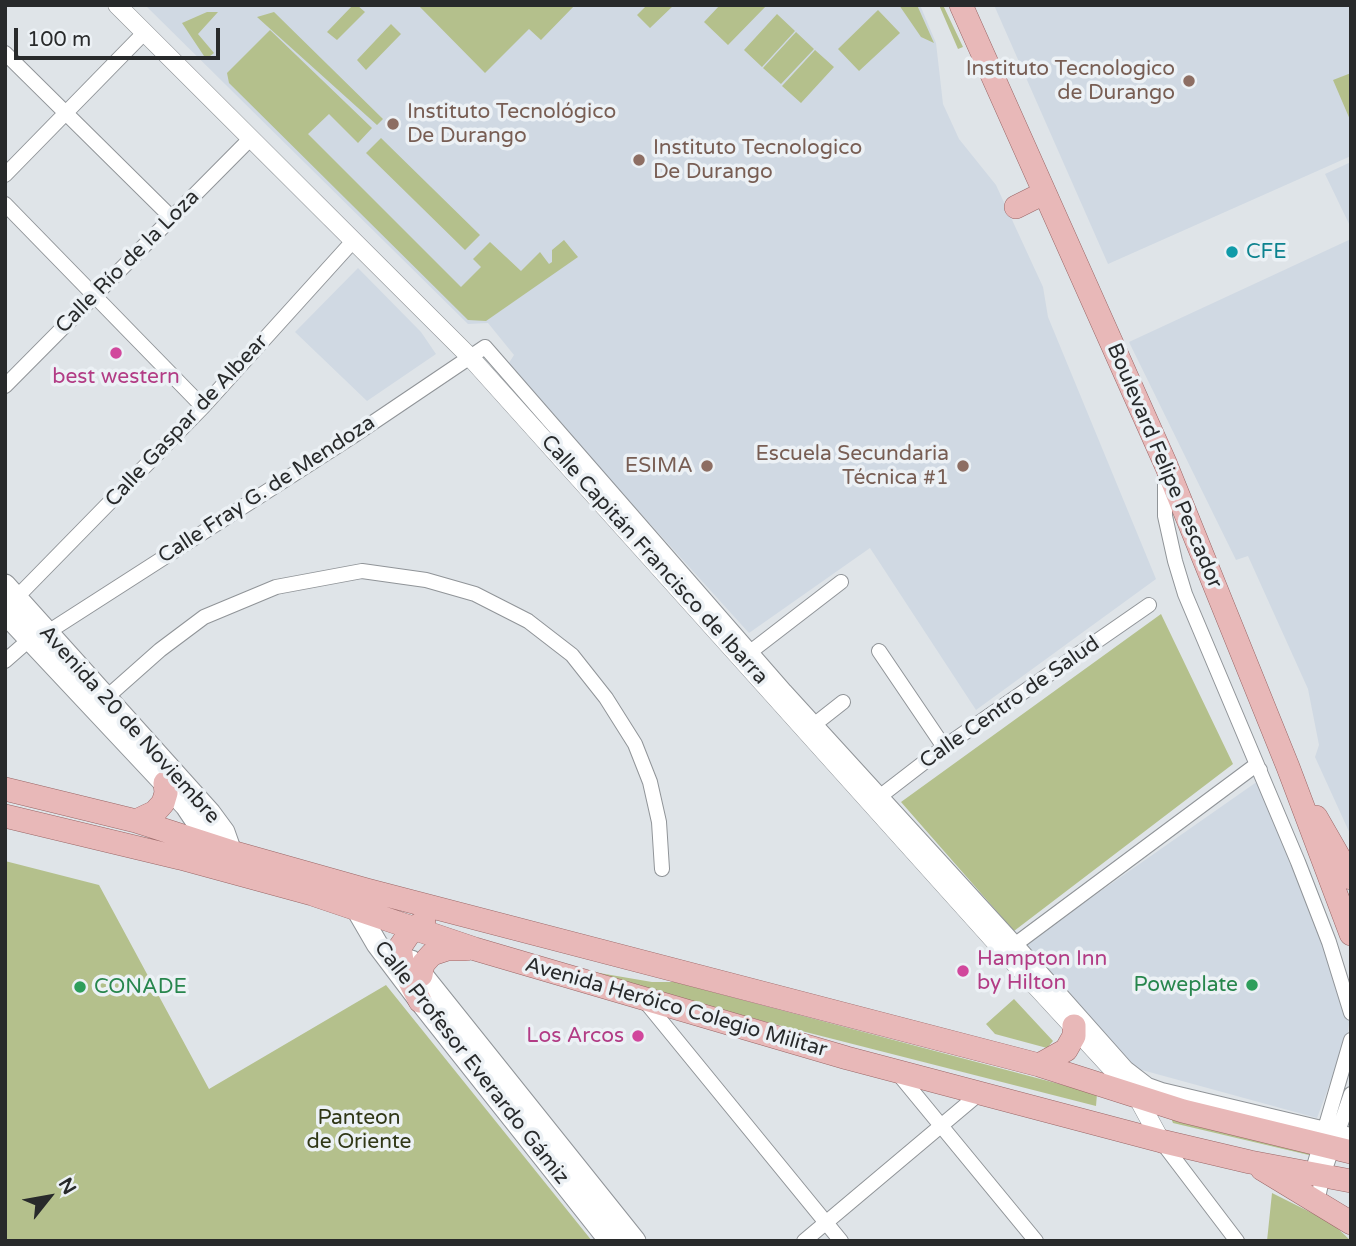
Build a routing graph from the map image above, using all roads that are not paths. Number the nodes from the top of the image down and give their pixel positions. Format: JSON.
{"nodes":[{"id":1,"x":117,"y":5,"type":"edge"},
{"id":2,"x":961,"y":5,"type":"edge"},
{"id":3,"x":144,"y":33,"type":"junction"},
{"id":4,"x":5,"y":53,"type":"edge"},
{"id":5,"x":66,"y":113,"type":"junction"},
{"id":6,"x":251,"y":138,"type":"junction"},
{"id":7,"x":5,"y":175,"type":"edge"},
{"id":8,"x":1044,"y":193,"type":"junction"},
{"id":9,"x":5,"y":204,"type":"edge"},
{"id":10,"x":1016,"y":207,"type":"dead end"},
{"id":11,"x":173,"y":218,"type":"junction"},
{"id":12,"x":354,"y":240,"type":"junction"},
{"id":13,"x":95,"y":296,"type":"junction"},
{"id":14,"x":477,"y":351,"type":"junction"},
{"id":15,"x":5,"y":386,"type":"edge"},
{"id":16,"x":203,"y":407,"type":"junction"},
{"id":17,"x":1166,"y":465,"type":"junction"},
{"id":18,"x":841,"y":582,"type":"dead end"},
{"id":19,"x":9,"y":599,"type":"edge"},
{"id":20,"x":1149,"y":605,"type":"dead end"},
{"id":21,"x":38,"y":636,"type":"junction"},
{"id":22,"x":879,"y":650,"type":"dead end"},
{"id":23,"x":747,"y":655,"type":"junction"},
{"id":24,"x":5,"y":661,"type":"edge"},
{"id":25,"x":107,"y":698,"type":"junction"},
{"id":26,"x":843,"y":702,"type":"dead end"},
{"id":27,"x":815,"y":724,"type":"junction"},
{"id":28,"x":944,"y":747,"type":"junction"},
{"id":29,"x":1256,"y":765,"type":"junction"},
{"id":30,"x":164,"y":775,"type":"junction"},
{"id":31,"x":1295,"y":785,"type":"junction"},
{"id":32,"x":5,"y":789,"type":"edge"},
{"id":33,"x":876,"y":799,"type":"junction"},
{"id":34,"x":5,"y":816,"type":"edge"},
{"id":35,"x":136,"y":821,"type":"junction"},
{"id":36,"x":227,"y":860,"type":"junction"},
{"id":37,"x":662,"y":869,"type":"dead end"},
{"id":38,"x":1351,"y":878,"type":"edge"},
{"id":39,"x":362,"y":899,"type":"junction"},
{"id":40,"x":450,"y":916,"type":"junction"},
{"id":41,"x":387,"y":920,"type":"junction"},
{"id":42,"x":413,"y":928,"type":"junction"},
{"id":43,"x":1351,"y":934,"type":"edge"},
{"id":44,"x":400,"y":947,"type":"junction"},
{"id":45,"x":1010,"y":948,"type":"junction"},
{"id":46,"x":475,"y":949,"type":"junction"},
{"id":47,"x":421,"y":975,"type":"junction"},
{"id":48,"x":1351,"y":978,"type":"edge"},
{"id":49,"x":643,"y":999,"type":"junction"},
{"id":50,"x":420,"y":1001,"type":"junction"},
{"id":51,"x":1351,"y":1013,"type":"edge"},
{"id":52,"x":1074,"y":1026,"type":"junction"},
{"id":53,"x":1351,"y":1041,"type":"edge"},
{"id":54,"x":1039,"y":1065,"type":"junction"},
{"id":55,"x":895,"y":1070,"type":"junction"},
{"id":56,"x":980,"y":1093,"type":"junction"},
{"id":57,"x":1351,"y":1094,"type":"edge"},
{"id":58,"x":1136,"y":1095,"type":"junction"},
{"id":59,"x":942,"y":1125,"type":"junction"},
{"id":60,"x":1336,"y":1140,"type":"edge"},
{"id":61,"x":1161,"y":1142,"type":"junction"},
{"id":62,"x":1250,"y":1162,"type":"junction"},
{"id":63,"x":1317,"y":1174,"type":"junction"},
{"id":64,"x":1351,"y":1181,"type":"edge"},
{"id":65,"x":1317,"y":1202,"type":"junction"},
{"id":66,"x":826,"y":1222,"type":"junction"},
{"id":67,"x":1351,"y":1223,"type":"edge"},
{"id":68,"x":610,"y":1241,"type":"edge"},
{"id":69,"x":635,"y":1241,"type":"edge"},
{"id":70,"x":804,"y":1241,"type":"edge"},
{"id":71,"x":841,"y":1241,"type":"edge"},
{"id":72,"x":1037,"y":1241,"type":"edge"},
{"id":73,"x":1237,"y":1241,"type":"edge"}],
"edges":[{"from":1,"to":3,"type":"street","name":"Calle Capitán Francisco de Ibarra"},
{"from":2,"to":8,"type":"main road","name":"Boulevard Felipe Pescador"},
{"from":3,"to":5,"type":"street"},
{"from":3,"to":6,"type":"street","name":"Calle Capitán Francisco de Ibarra"},
{"from":4,"to":5,"type":"street"},
{"from":5,"to":7,"type":"street"},
{"from":5,"to":11,"type":"street"},
{"from":6,"to":11,"type":"street","name":"Calle Río de la Loza"},
{"from":6,"to":12,"type":"street","name":"Calle Capitán Francisco de Ibarra"},
{"from":8,"to":10,"type":"main road"},
{"from":8,"to":17,"type":"main road","name":"Boulevard Felipe Pescador"},
{"from":9,"to":13,"type":"street"},
{"from":11,"to":13,"type":"street","name":"Calle Río de la Loza"},
{"from":12,"to":14,"type":"street","name":"Calle Capitán Francisco de Ibarra"},
{"from":12,"to":16,"type":"street","name":"Calle Gaspar de Albear"},
{"from":13,"to":15,"type":"street","name":"Calle Río de la Loza"},
{"from":13,"to":16,"type":"street"},
{"from":14,"to":21,"type":"street","name":"Calle Fray G. de Mendoza"},
{"from":14,"to":23,"type":"street","name":"Calle Capitán Francisco de Ibarra"},
{"from":16,"to":19,"type":"street","name":"Calle Gaspar de Albear"},
{"from":17,"to":29,"type":"street"},
{"from":17,"to":31,"type":"main road","name":"Boulevard Felipe Pescador"},
{"from":18,"to":23,"type":"street"},
{"from":19,"to":21,"type":"main road","name":"Avenida 20 de Noviembre"},
{"from":20,"to":28,"type":"street","name":"Calle Centro de Salud"},
{"from":21,"to":24,"type":"street","name":"Calle Fray G. de Mendoza"},
{"from":21,"to":25,"type":"main road","name":"Avenida 20 de Noviembre"},
{"from":21,"to":30,"type":"main road","name":"Avenida 20 de Noviembre"},
{"from":22,"to":28,"type":"street"},
{"from":23,"to":27,"type":"street"},
{"from":23,"to":33,"type":"street","name":"Calle Capitán Francisco de Ibarra"},
{"from":25,"to":30,"type":"main road","name":"Avenida 20 de Noviembre"},
{"from":25,"to":37,"type":"street"},
{"from":26,"to":27,"type":"street"},
{"from":27,"to":33,"type":"street"},
{"from":28,"to":33,"type":"street","name":"Calle Centro de Salud"},
{"from":29,"to":45,"type":"street"},
{"from":29,"to":48,"type":"street"},
{"from":29,"to":51,"type":"street"},
{"from":30,"to":35,"type":"main road"},
{"from":30,"to":36,"type":"main road","name":"Avenida 20 de Noviembre"},
{"from":31,"to":38,"type":"main road"},
{"from":31,"to":43,"type":"main road","name":"Boulevard Felipe Pescador"},
{"from":32,"to":35,"type":"main road","name":"Avenida Heróico Colegio Militar"},
{"from":33,"to":45,"type":"street","name":"Calle Capitán Francisco de Ibarra"},
{"from":34,"to":36,"type":"main road","name":"Avenida Heróico Colegio Militar"},
{"from":35,"to":36,"type":"main road","name":"Avenida Heróico Colegio Militar"},
{"from":36,"to":39,"type":"main road","name":"Avenida Heróico Colegio Militar"},
{"from":36,"to":39,"type":"main road","name":"Avenida Heróico Colegio Militar"},
{"from":39,"to":40,"type":"main road","name":"Avenida Heróico Colegio Militar"},
{"from":39,"to":41,"type":"main road","name":"Avenida Heróico Colegio Militar"},
{"from":39,"to":50,"type":"main road","name":"Calle Profesor Everardo Gámiz"},
{"from":40,"to":42,"type":"main road"},
{"from":40,"to":46,"type":"main road"},
{"from":40,"to":54,"type":"main road","name":"Avenida Heróico Colegio Militar"},
{"from":41,"to":42,"type":"main road","name":"Avenida Heróico Colegio Militar"},
{"from":41,"to":44,"type":"main road","name":"Calle Profesor Everardo Gámiz"},
{"from":42,"to":44,"type":"main road"},
{"from":42,"to":46,"type":"main road","name":"Avenida Heróico Colegio Militar"},
{"from":44,"to":47,"type":"main road","name":"Calle Profesor Everardo Gámiz"},
{"from":44,"to":50,"type":"main road"},
{"from":45,"to":52,"type":"street","name":"Calle Capitán Francisco de Ibarra"},
{"from":45,"to":60,"type":"street"},
{"from":46,"to":47,"type":"main road"},
{"from":46,"to":49,"type":"main road","name":"Avenida Heróico Colegio Militar"},
{"from":47,"to":69,"type":"main road","name":"Calle Profesor Everardo Gámiz"},
{"from":49,"to":55,"type":"main road","name":"Avenida Heróico Colegio Militar"},
{"from":49,"to":66,"type":"street"},
{"from":50,"to":68,"type":"main road","name":"Calle Profesor Everardo Gámiz"},
{"from":52,"to":54,"type":"main road"},
{"from":52,"to":58,"type":"street","name":"Calle Capitán Francisco de Ibarra"},
{"from":53,"to":60,"type":"street"},
{"from":54,"to":58,"type":"main road","name":"Avenida Heróico Colegio Militar"},
{"from":55,"to":56,"type":"main road","name":"Avenida Heróico Colegio Militar"},
{"from":55,"to":59,"type":"street"},
{"from":56,"to":59,"type":"street"},
{"from":56,"to":61,"type":"main road","name":"Avenida Heróico Colegio Militar"},
{"from":57,"to":60,"type":"street"},
{"from":58,"to":60,"type":"main road","name":"Avenida Heróico Colegio Militar"},
{"from":58,"to":61,"type":"street","name":"Calle Capitán Francisco de Ibarra"},
{"from":59,"to":66,"type":"street"},
{"from":59,"to":72,"type":"street"},
{"from":60,"to":63,"type":"street"},
{"from":61,"to":62,"type":"main road","name":"Avenida Heróico Colegio Militar"},
{"from":61,"to":73,"type":"street"},
{"from":62,"to":63,"type":"main road","name":"Avenida Heróico Colegio Militar"},
{"from":62,"to":65,"type":"main road"},
{"from":63,"to":64,"type":"main road","name":"Avenida Heróico Colegio Militar"},
{"from":63,"to":65,"type":"street"},
{"from":65,"to":67,"type":"main road"},
{"from":66,"to":70,"type":"street"},
{"from":66,"to":71,"type":"street"}]}
